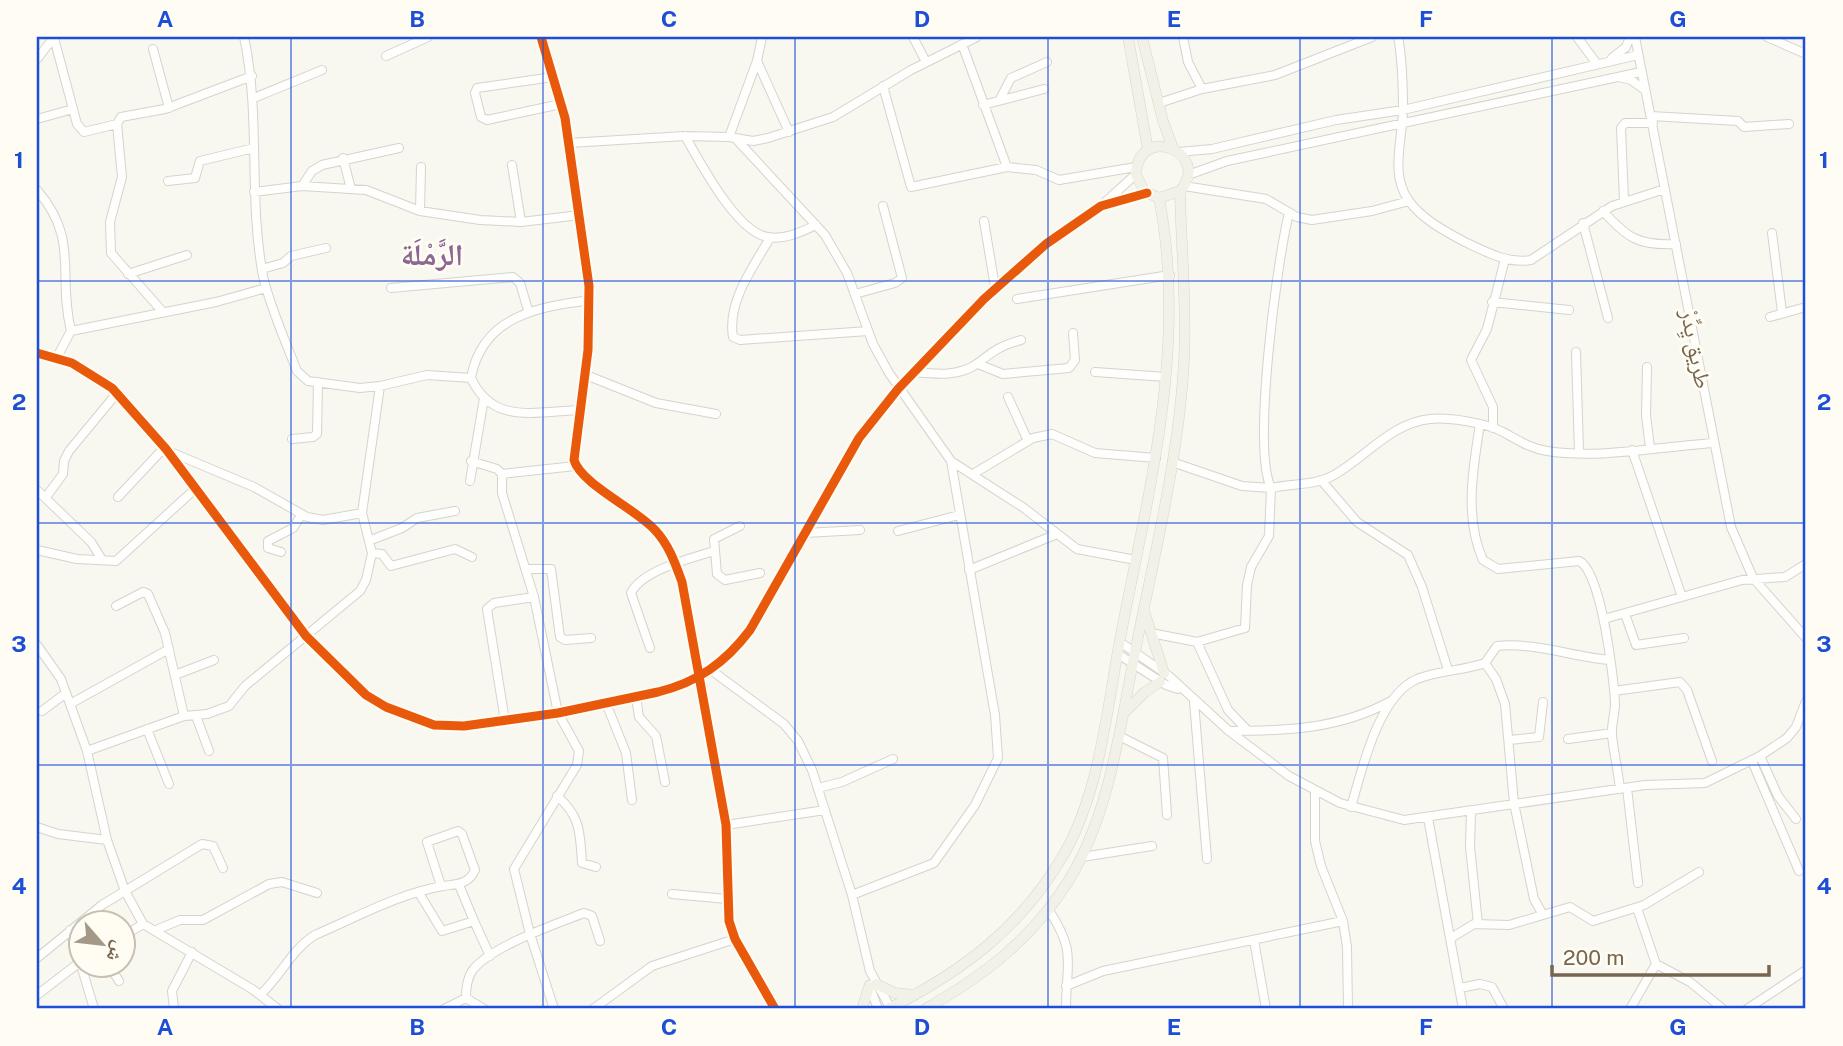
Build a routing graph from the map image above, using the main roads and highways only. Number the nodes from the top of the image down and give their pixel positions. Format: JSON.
{"nodes":[{"id":1,"x":1128,"y":37,"type":"edge"},
{"id":2,"x":1142,"y":37,"type":"edge"},
{"id":3,"x":1148,"y":150,"type":"junction"},
{"id":4,"x":1176,"y":150,"type":"junction"},
{"id":5,"x":1182,"y":189,"type":"junction"},
{"id":6,"x":1159,"y":198,"type":"junction"},
{"id":7,"x":1144,"y":612,"type":"junction"},
{"id":8,"x":1122,"y":718,"type":"junction"},
{"id":9,"x":915,"y":995,"type":"junction"},
{"id":10,"x":862,"y":1009,"type":"edge"},
{"id":11,"x":890,"y":1009,"type":"edge"},
{"id":12,"x":928,"y":1009,"type":"edge"}],
"edges":[{"from":1,"to":3,"type":"main road"},
{"from":2,"to":4,"type":"main road"},
{"from":3,"to":4,"type":"main road"},
{"from":3,"to":6,"type":"main road"},
{"from":4,"to":5,"type":"main road"},
{"from":5,"to":6,"type":"main road"},
{"from":5,"to":7,"type":"main road"},
{"from":6,"to":9,"type":"main road"},
{"from":7,"to":8,"type":"main road"},
{"from":7,"to":8,"type":"main road"},
{"from":8,"to":12,"type":"main road"},
{"from":9,"to":10,"type":"main road"},
{"from":9,"to":11,"type":"main road"}]}
